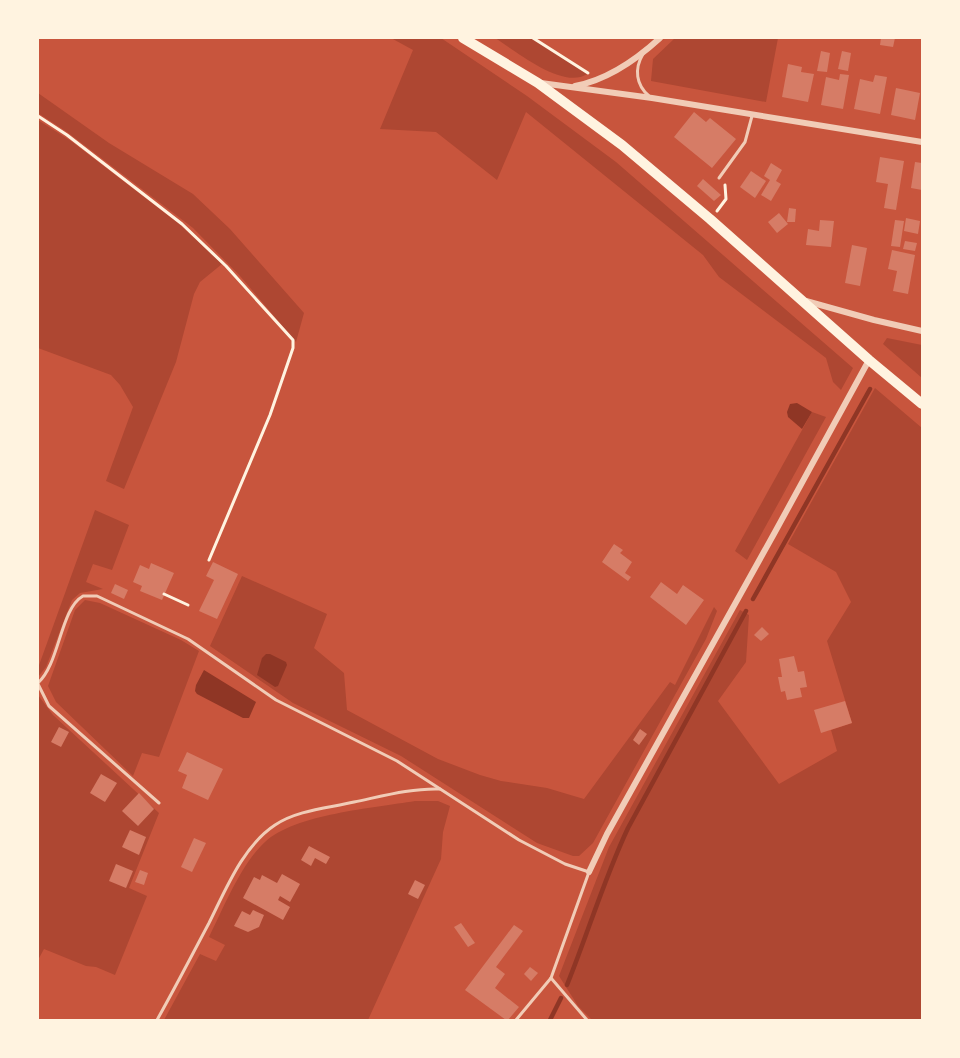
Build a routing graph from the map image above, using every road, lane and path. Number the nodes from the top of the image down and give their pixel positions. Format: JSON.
{"nodes":[{"id":1,"x":463,"y":38,"type":"edge"},
{"id":2,"x":533,"y":38,"type":"edge"},
{"id":3,"x":660,"y":38,"type":"edge"},
{"id":4,"x":646,"y":50,"type":"junction"},
{"id":5,"x":597,"y":79,"type":"junction"},
{"id":6,"x":538,"y":83,"type":"junction"},
{"id":7,"x":568,"y":87,"type":"junction"},
{"id":8,"x":652,"y":98,"type":"junction"},
{"id":9,"x":752,"y":114,"type":"junction"},
{"id":10,"x":38,"y":116,"type":"edge"},
{"id":11,"x":922,"y":142,"type":"edge"},
{"id":12,"x":719,"y":178,"type":"joint"},
{"id":13,"x":710,"y":219,"type":"junction"},
{"id":14,"x":797,"y":298,"type":"junction"},
{"id":15,"x":922,"y":331,"type":"edge"},
{"id":16,"x":868,"y":360,"type":"junction"},
{"id":17,"x":922,"y":404,"type":"edge"},
{"id":18,"x":209,"y":560,"type":"dead end"},
{"id":19,"x":164,"y":594,"type":"dead end"},
{"id":20,"x":188,"y":605,"type":"dead end"},
{"id":21,"x":38,"y":684,"type":"edge"},
{"id":22,"x":442,"y":790,"type":"junction"},
{"id":23,"x":159,"y":803,"type":"dead end"},
{"id":24,"x":589,"y":872,"type":"junction"},
{"id":25,"x":551,"y":978,"type":"junction"},
{"id":26,"x":157,"y":1020,"type":"edge"},
{"id":27,"x":516,"y":1020,"type":"edge"},
{"id":28,"x":587,"y":1020,"type":"edge"}],
"edges":[{"from":1,"to":6,"type":"highway"},
{"from":2,"to":5,"type":"path"},
{"from":3,"to":4,"type":"street"},
{"from":4,"to":5,"type":"street"},
{"from":4,"to":8,"type":"lane"},
{"from":5,"to":7,"type":"street"},
{"from":6,"to":7,"type":"street"},
{"from":6,"to":13,"type":"highway"},
{"from":7,"to":8,"type":"street"},
{"from":8,"to":9,"type":"street"},
{"from":9,"to":11,"type":"street"},
{"from":9,"to":12,"type":"lane"},
{"from":10,"to":18,"type":"path"},
{"from":12,"to":13,"type":"path"},
{"from":13,"to":14,"type":"highway"},
{"from":14,"to":15,"type":"street"},
{"from":14,"to":16,"type":"highway"},
{"from":16,"to":17,"type":"highway"},
{"from":16,"to":24,"type":"street"},
{"from":19,"to":20,"type":"path"},
{"from":21,"to":22,"type":"lane"},
{"from":21,"to":23,"type":"lane"},
{"from":22,"to":24,"type":"lane"},
{"from":22,"to":26,"type":"lane"},
{"from":24,"to":25,"type":"lane"},
{"from":25,"to":27,"type":"lane"},
{"from":25,"to":28,"type":"lane"}]}
